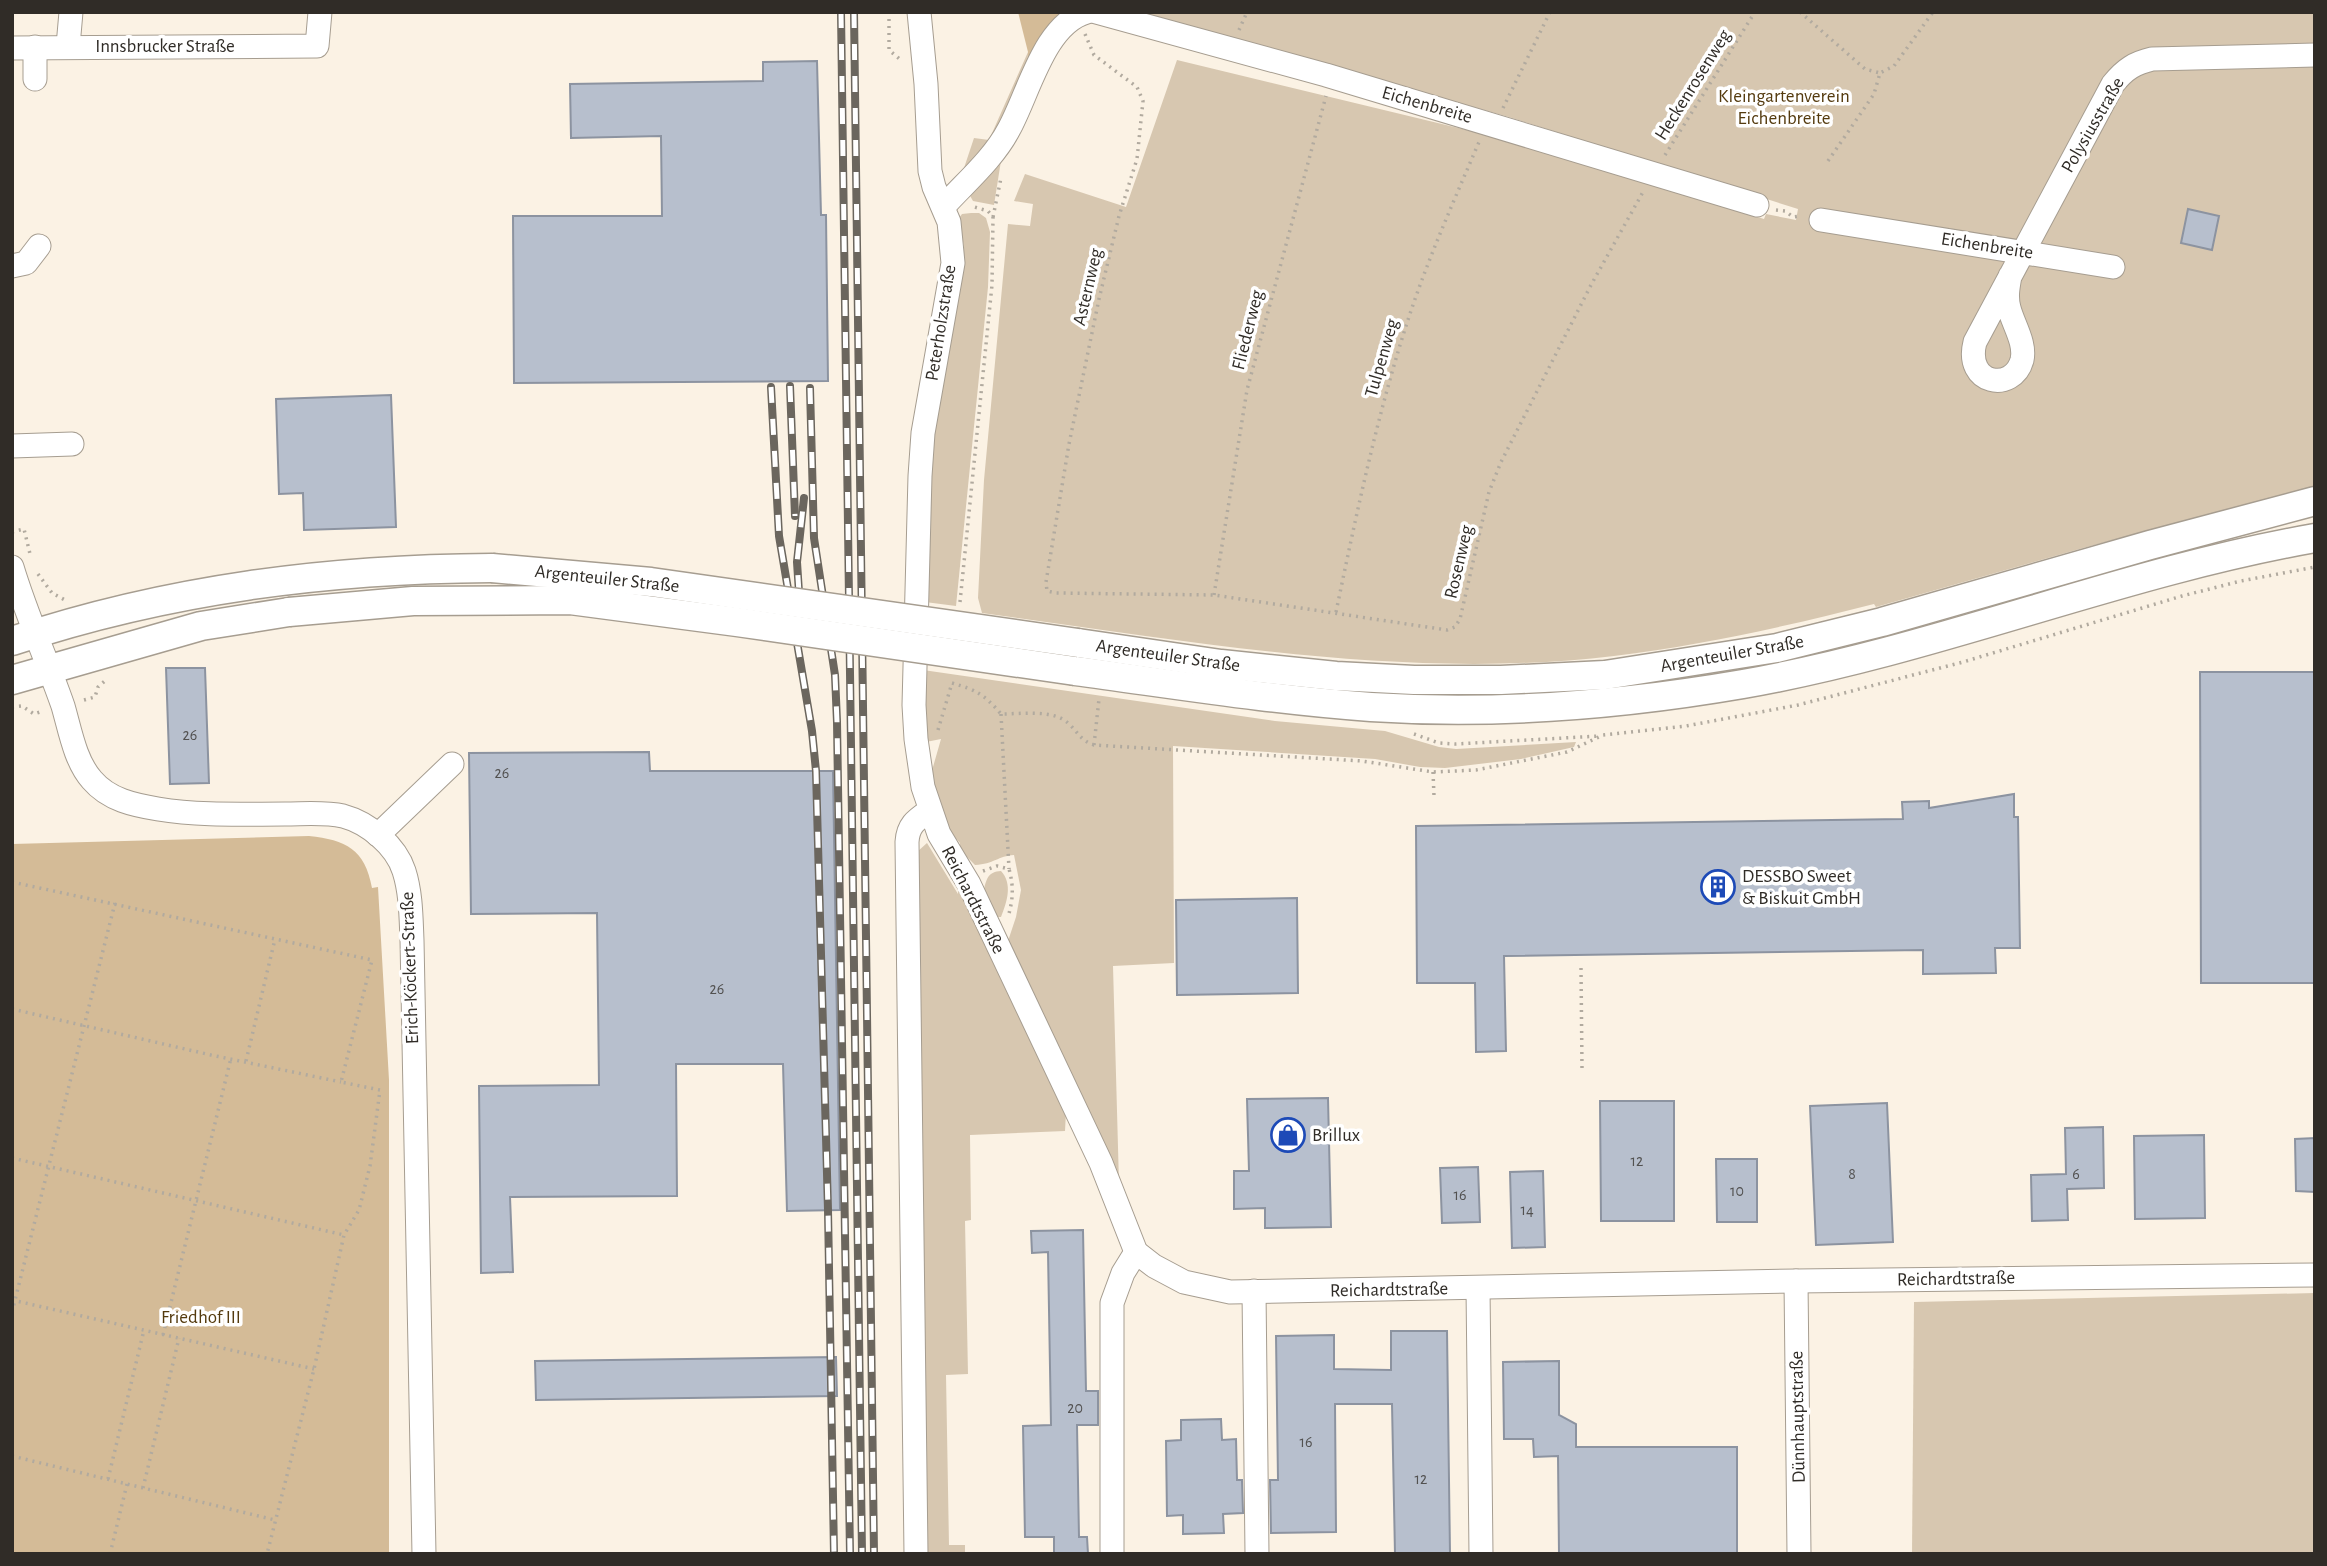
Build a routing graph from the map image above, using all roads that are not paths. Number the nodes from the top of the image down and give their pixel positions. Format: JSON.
{"nodes":[{"id":1,"x":71,"y":12,"type":"edge"},
{"id":2,"x":320,"y":12,"type":"edge"},
{"id":3,"x":919,"y":12,"type":"edge"},
{"id":4,"x":1087,"y":13,"type":"edge"},
{"id":5,"x":68,"y":46,"type":"junction"},
{"id":6,"x":24,"y":47,"type":"edge"},
{"id":7,"x":2315,"y":55,"type":"edge"},
{"id":8,"x":35,"y":79,"type":"dead end"},
{"id":9,"x":1757,"y":205,"type":"road end"},
{"id":10,"x":944,"y":206,"type":"junction"},
{"id":11,"x":1821,"y":220,"type":"road end"},
{"id":12,"x":39,"y":246,"type":"dead end"},
{"id":13,"x":2023,"y":251,"type":"junction"},
{"id":14,"x":12,"y":266,"type":"edge"},
{"id":15,"x":2113,"y":267,"type":"dead end"},
{"id":16,"x":2010,"y":276,"type":"dead end"},
{"id":17,"x":72,"y":444,"type":"dead end"},
{"id":18,"x":12,"y":446,"type":"edge"},
{"id":19,"x":2315,"y":501,"type":"edge"},
{"id":20,"x":2315,"y":538,"type":"edge"},
{"id":21,"x":25,"y":563,"type":"edge"},
{"id":22,"x":24,"y":637,"type":"edge"},
{"id":23,"x":915,"y":637,"type":"joint"},
{"id":24,"x":48,"y":669,"type":"junction"},
{"id":25,"x":12,"y":680,"type":"edge"},
{"id":26,"x":452,"y":764,"type":"dead end"},
{"id":27,"x":929,"y":811,"type":"junction"},
{"id":28,"x":378,"y":835,"type":"junction"},
{"id":29,"x":1136,"y":1252,"type":"junction"},
{"id":30,"x":2315,"y":1275,"type":"edge"},
{"id":31,"x":1797,"y":1281,"type":"junction"},
{"id":32,"x":1478,"y":1288,"type":"junction"},
{"id":33,"x":1254,"y":1292,"type":"junction"},
{"id":34,"x":424,"y":1554,"type":"edge"},
{"id":35,"x":916,"y":1554,"type":"edge"},
{"id":36,"x":1112,"y":1554,"type":"edge"},
{"id":37,"x":1257,"y":1554,"type":"edge"},
{"id":38,"x":1481,"y":1554,"type":"edge"},
{"id":39,"x":1799,"y":1554,"type":"edge"}],
"edges":[{"from":1,"to":5,"type":"street"},
{"from":2,"to":5,"type":"street","name":"Innsbrucker Straße"},
{"from":3,"to":10,"type":"street","name":"Peterholzstraße"},
{"from":4,"to":9,"type":"street","name":"Eichenbreite"},
{"from":4,"to":10,"type":"street"},
{"from":5,"to":6,"type":"street","name":"Innsbrucker Straße"},
{"from":6,"to":8,"type":"street"},
{"from":7,"to":13,"type":"street","name":"Polysiusstraße"},
{"from":10,"to":23,"type":"street","name":"Peterholzstraße"},
{"from":11,"to":13,"type":"street","name":"Eichenbreite"},
{"from":12,"to":14,"type":"street"},
{"from":13,"to":15,"type":"street","name":"Eichenbreite"},
{"from":13,"to":16,"type":"street","name":"Polysiusstraße"},
{"from":17,"to":18,"type":"street"},
{"from":19,"to":22,"type":"main road","name":"Argenteuiler Straße","bridge":true},
{"from":20,"to":24,"type":"main road","name":"Argenteuiler Straße","bridge":true},
{"from":21,"to":22,"type":"street","name":"Erich-Köckert-Straße"},
{"from":22,"to":24,"type":"street","name":"Erich-Köckert-Straße"},
{"from":23,"to":27,"type":"street","name":"Reichardtstraße"},
{"from":24,"to":25,"type":"main road","name":"Argenteuiler Straße"},
{"from":24,"to":28,"type":"street","name":"Erich-Köckert-Straße"},
{"from":26,"to":28,"type":"street"},
{"from":27,"to":29,"type":"street","name":"Reichardtstraße"},
{"from":27,"to":35,"type":"street"},
{"from":28,"to":34,"type":"street","name":"Erich-Köckert-Straße"},
{"from":29,"to":33,"type":"street","name":"Reichardtstraße"},
{"from":29,"to":36,"type":"street"},
{"from":30,"to":31,"type":"street","name":"Reichardtstraße"},
{"from":31,"to":32,"type":"street","name":"Reichardtstraße"},
{"from":31,"to":39,"type":"street","name":"Dünnhauptstraße"},
{"from":32,"to":33,"type":"street","name":"Reichardtstraße"},
{"from":32,"to":38,"type":"street"},
{"from":33,"to":37,"type":"street"}]}
